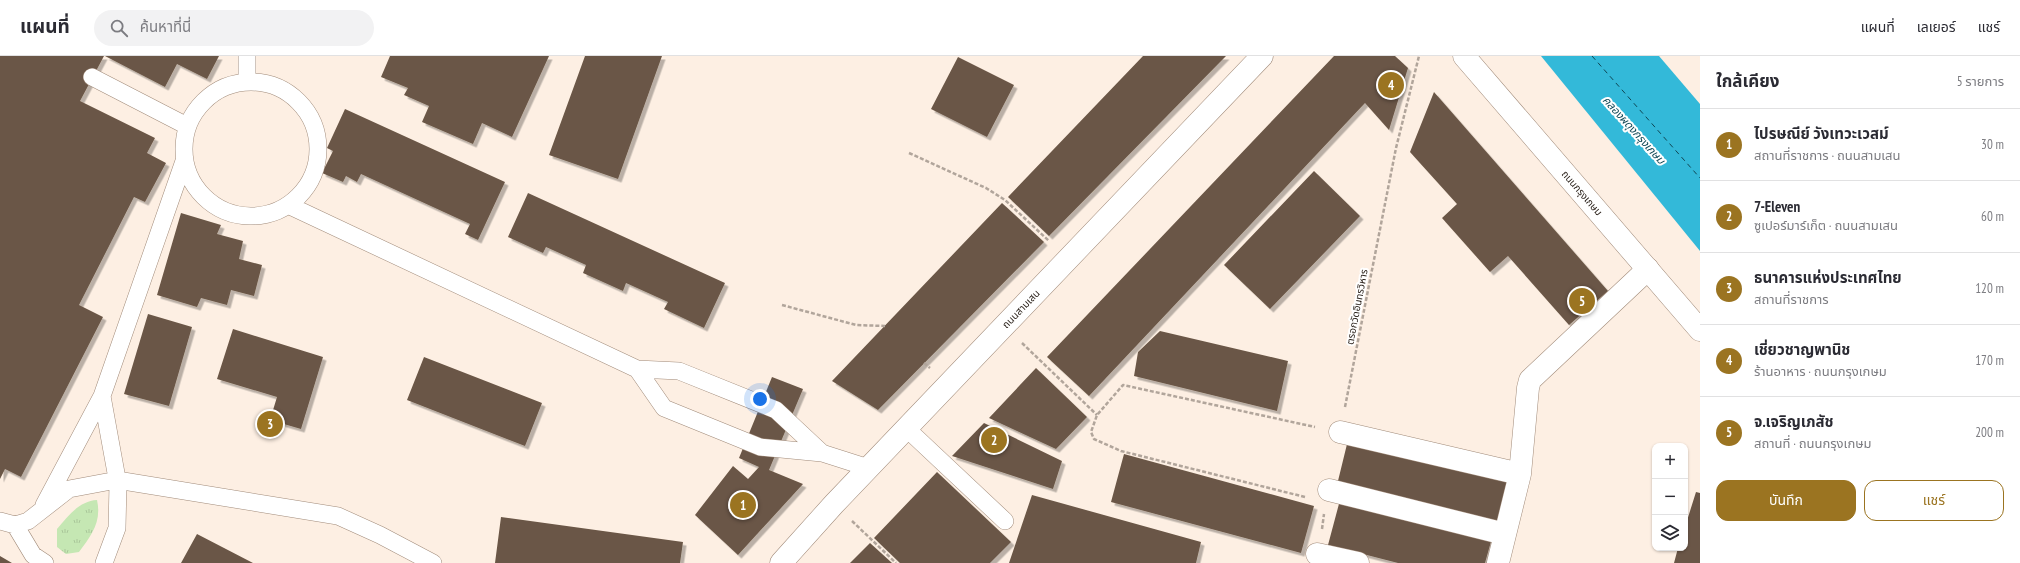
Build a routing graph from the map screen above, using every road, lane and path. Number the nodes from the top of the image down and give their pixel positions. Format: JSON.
{"nodes":[{"id":1,"x":247,"y":56,"type":"edge"},
{"id":2,"x":1262,"y":56,"type":"edge"},
{"id":3,"x":1419,"y":56,"type":"edge"},
{"id":4,"x":1464,"y":56,"type":"edge"},
{"id":5,"x":92,"y":77,"type":"dead end"},
{"id":6,"x":246,"y":81,"type":"junction"},
{"id":7,"x":188,"y":126,"type":"junction"},
{"id":8,"x":909,"y":154,"type":"dead end"},
{"id":9,"x":184,"y":161,"type":"junction"},
{"id":10,"x":288,"y":205,"type":"junction"},
{"id":11,"x":1068,"y":259,"type":"junction"},
{"id":12,"x":1648,"y":269,"type":"junction"},
{"id":13,"x":782,"y":305,"type":"dead end"},
{"id":14,"x":885,"y":326,"type":"dead end"},
{"id":15,"x":1004,"y":327,"type":"junction"},
{"id":16,"x":1700,"y":330,"type":"edge"},
{"id":17,"x":637,"y":369,"type":"junction"},
{"id":18,"x":102,"y":396,"type":"junction"},
{"id":19,"x":1097,"y":415,"type":"junction"},
{"id":20,"x":906,"y":428,"type":"junction"},
{"id":21,"x":1340,"y":432,"type":"junction"},
{"id":22,"x":822,"y":453,"type":"junction"},
{"id":23,"x":869,"y":468,"type":"junction"},
{"id":24,"x":1520,"y":474,"type":"junction"},
{"id":25,"x":118,"y":480,"type":"junction"},
{"id":26,"x":1328,"y":496,"type":"junction"},
{"id":27,"x":834,"y":504,"type":"junction"},
{"id":28,"x":40,"y":511,"type":"junction"},
{"id":29,"x":1005,"y":521,"type":"dead end"},
{"id":30,"x":7,"y":523,"type":"edge"},
{"id":31,"x":1505,"y":534,"type":"junction"},
{"id":32,"x":1317,"y":554,"type":"joint"},
{"id":33,"x":45,"y":563,"type":"edge"},
{"id":34,"x":104,"y":563,"type":"edge"},
{"id":35,"x":433,"y":563,"type":"edge"},
{"id":36,"x":781,"y":563,"type":"edge"},
{"id":37,"x":896,"y":563,"type":"edge"},
{"id":38,"x":1358,"y":563,"type":"edge"},
{"id":39,"x":1498,"y":563,"type":"edge"}],
"edges":[{"from":1,"to":6,"type":"lane"},
{"from":2,"to":11,"type":"main road","name":"ถนนสามเสน"},
{"from":3,"to":21,"type":"path","name":"ตรอกวัดอินทรวิหาร"},
{"from":4,"to":12,"type":"main road","name":"ถนนกรุงเกษม"},
{"from":5,"to":7,"type":"lane"},
{"from":6,"to":7,"type":"lane"},
{"from":6,"to":10,"type":"lane"},
{"from":7,"to":9,"type":"lane"},
{"from":8,"to":11,"type":"path"},
{"from":9,"to":10,"type":"lane"},
{"from":9,"to":18,"type":"lane"},
{"from":10,"to":17,"type":"lane"},
{"from":11,"to":15,"type":"main road","name":"ถนนสามเสน"},
{"from":12,"to":16,"type":"main road","name":"ถนนกรุงเกษม"},
{"from":12,"to":24,"type":"main road"},
{"from":13,"to":14,"type":"path"},
{"from":15,"to":19,"type":"path"},
{"from":15,"to":20,"type":"main road","name":"ถนนสามเสน"},
{"from":17,"to":22,"type":"lane"},
{"from":17,"to":22,"type":"lane"},
{"from":18,"to":25,"type":"lane"},
{"from":18,"to":28,"type":"lane"},
{"from":19,"to":21,"type":"path"},
{"from":19,"to":26,"type":"path"},
{"from":20,"to":23,"type":"main road","name":"ถนนสามเสน"},
{"from":20,"to":29,"type":"lane"},
{"from":21,"to":24,"type":"main road"},
{"from":22,"to":23,"type":"lane"},
{"from":23,"to":27,"type":"main road","name":"ถนนสามเสน"},
{"from":24,"to":31,"type":"main road"},
{"from":25,"to":28,"type":"lane"},
{"from":25,"to":34,"type":"lane"},
{"from":25,"to":35,"type":"lane"},
{"from":26,"to":31,"type":"main road"},
{"from":26,"to":32,"type":"path"},
{"from":27,"to":36,"type":"main road","name":"ถนนสามเสน"},
{"from":27,"to":37,"type":"path"},
{"from":28,"to":30,"type":"lane"},
{"from":30,"to":33,"type":"lane"},
{"from":31,"to":39,"type":"main road"},
{"from":32,"to":38,"type":"main road"}]}
